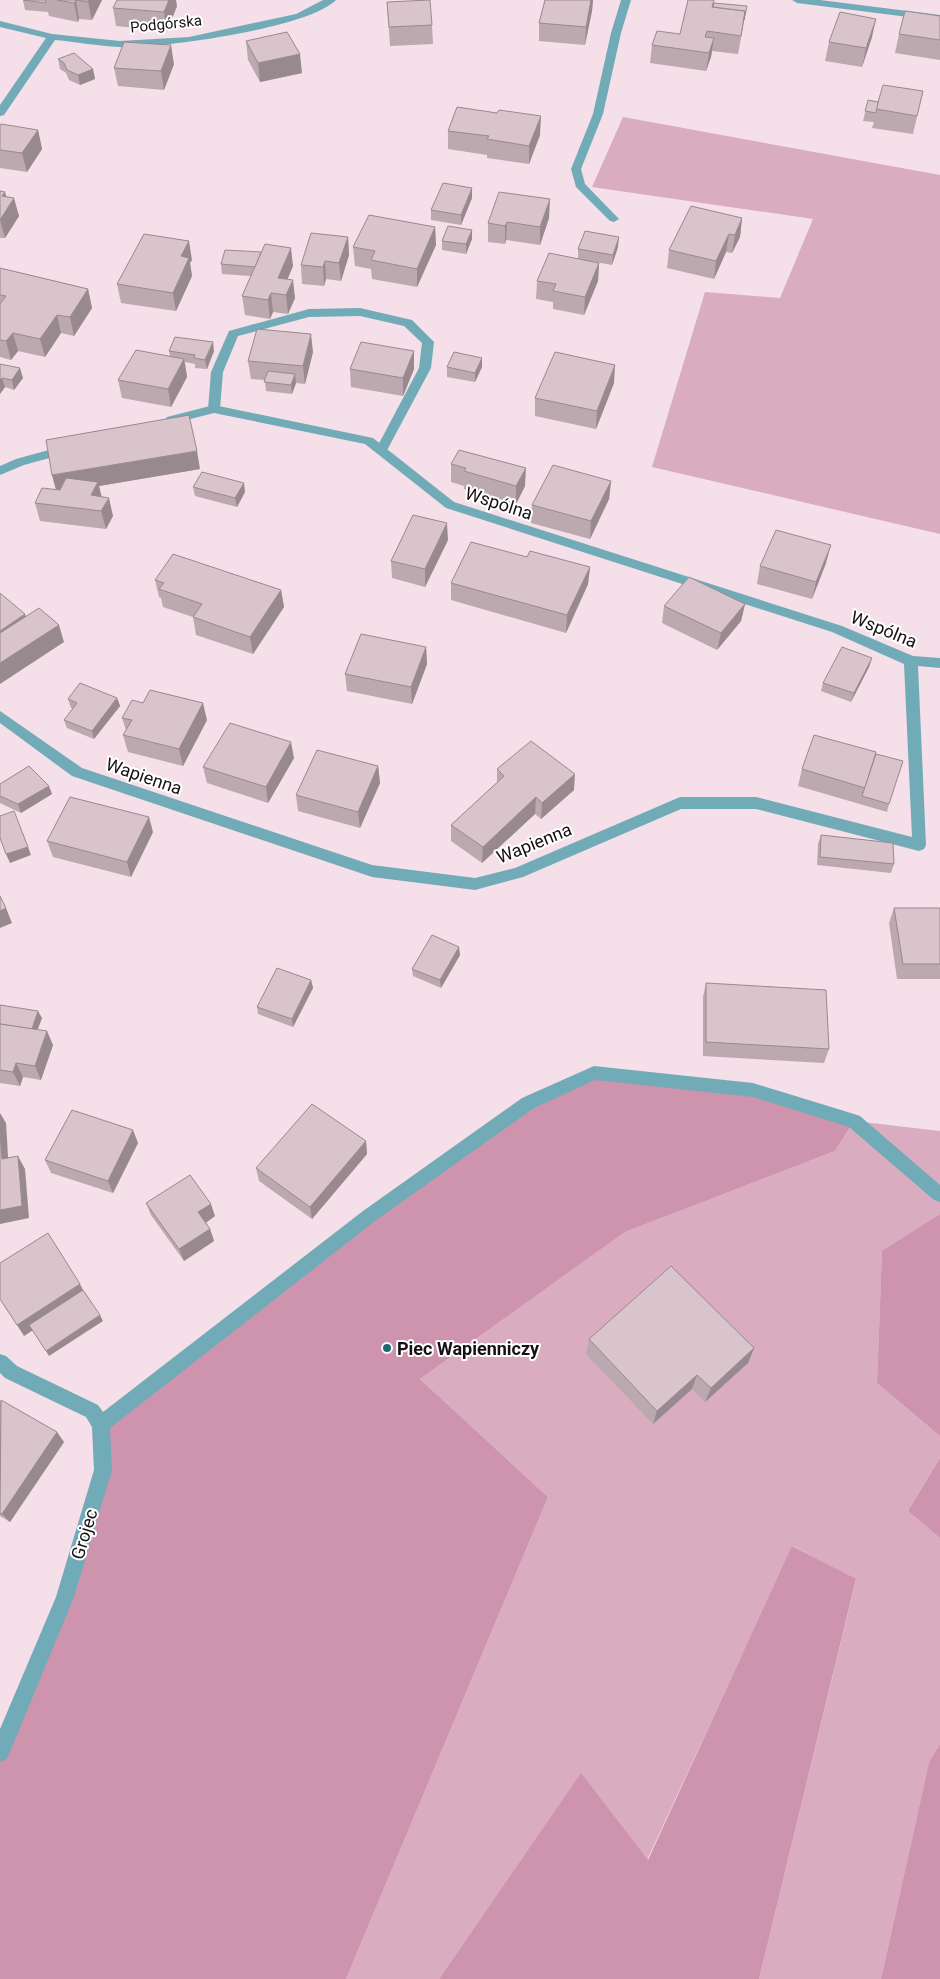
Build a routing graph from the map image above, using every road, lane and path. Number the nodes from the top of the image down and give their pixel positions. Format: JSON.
{"nodes":[{"id":1,"x":331,"y":0,"type":"edge"},
{"id":2,"x":626,"y":0,"type":"edge"},
{"id":3,"x":797,"y":0,"type":"edge"},
{"id":4,"x":940,"y":18,"type":"edge"},
{"id":5,"x":0,"y":24,"type":"edge"},
{"id":6,"x":52,"y":37,"type":"junction"},
{"id":7,"x":0,"y":113,"type":"edge"},
{"id":8,"x":614,"y":220,"type":"dead end"},
{"id":9,"x":214,"y":409,"type":"junction"},
{"id":10,"x":158,"y":424,"type":"edge"},
{"id":11,"x":76,"y":447,"type":"edge"},
{"id":12,"x":381,"y":451,"type":"junction"},
{"id":13,"x":0,"y":471,"type":"edge"},
{"id":14,"x":911,"y":661,"type":"junction"},
{"id":15,"x":940,"y":663,"type":"edge"},
{"id":16,"x":0,"y":716,"type":"edge"},
{"id":17,"x":940,"y":1195,"type":"edge"},
{"id":18,"x":0,"y":1362,"type":"edge"},
{"id":19,"x":101,"y":1424,"type":"junction"},
{"id":20,"x":0,"y":1752,"type":"edge"}],
"edges":[{"from":1,"to":6,"type":"street","name":"Podgórska"},
{"from":2,"to":8,"type":"street"},
{"from":3,"to":4,"type":"street"},
{"from":5,"to":6,"type":"street","name":"Podgórska"},
{"from":6,"to":7,"type":"street"},
{"from":9,"to":10,"type":"street","name":"Wspólna"},
{"from":9,"to":12,"type":"street","name":"Wspólna"},
{"from":9,"to":12,"type":"street"},
{"from":11,"to":13,"type":"street"},
{"from":12,"to":14,"type":"street","name":"Wspólna"},
{"from":14,"to":15,"type":"street","name":"Wspólna"},
{"from":14,"to":16,"type":"street","name":"Wapienna"},
{"from":17,"to":19,"type":"street"},
{"from":18,"to":19,"type":"street"},
{"from":19,"to":20,"type":"street","name":"Grojec"}]}
